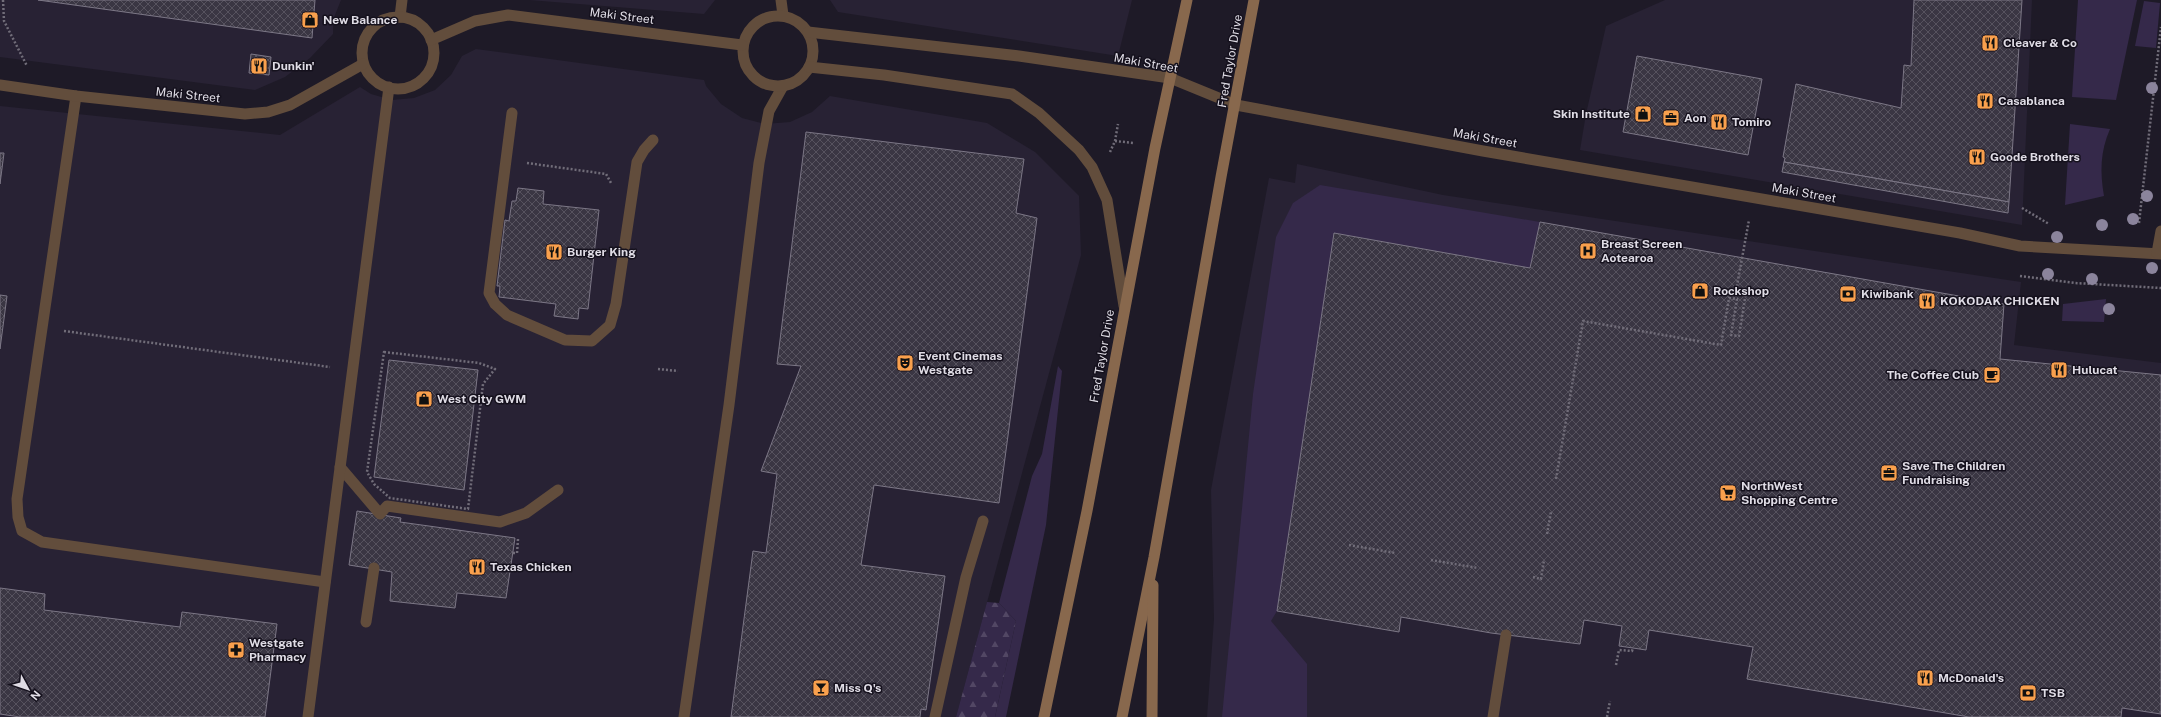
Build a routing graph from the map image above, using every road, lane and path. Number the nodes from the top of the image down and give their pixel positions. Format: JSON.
{"nodes":[{"id":1,"x":3,"y":0,"type":"edge"},
{"id":2,"x":402,"y":0,"type":"edge"},
{"id":3,"x":781,"y":0,"type":"edge"},
{"id":4,"x":1187,"y":0,"type":"edge"},
{"id":5,"x":1254,"y":0,"type":"edge"},
{"id":6,"x":783,"y":15,"type":"junction"},
{"id":7,"x":400,"y":17,"type":"junction"},
{"id":8,"x":2161,"y":27,"type":"edge"},
{"id":9,"x":808,"y":32,"type":"junction"},
{"id":10,"x":431,"y":40,"type":"junction"},
{"id":11,"x":742,"y":45,"type":"junction"},
{"id":12,"x":363,"y":64,"type":"junction"},
{"id":13,"x":809,"y":67,"type":"junction"},
{"id":14,"x":29,"y":68,"type":"dead end"},
{"id":15,"x":1170,"y":78,"type":"junction"},
{"id":16,"x":0,"y":85,"type":"edge"},
{"id":17,"x":783,"y":86,"type":"junction"},
{"id":18,"x":389,"y":87,"type":"junction"},
{"id":19,"x":76,"y":96,"type":"junction"},
{"id":20,"x":1236,"y":105,"type":"junction"},
{"id":21,"x":512,"y":113,"type":"dead end"},
{"id":22,"x":1118,"y":124,"type":"dead end"},
{"id":23,"x":653,"y":140,"type":"dead end"},
{"id":24,"x":1114,"y":140,"type":"junction"},
{"id":25,"x":1134,"y":143,"type":"dead end"},
{"id":26,"x":1108,"y":157,"type":"dead end"},
{"id":27,"x":521,"y":162,"type":"dead end"},
{"id":28,"x":614,"y":188,"type":"dead end"},
{"id":29,"x":1749,"y":220,"type":"dead end"},
{"id":30,"x":2138,"y":228,"type":"dead end"},
{"id":31,"x":2161,"y":231,"type":"edge"},
{"id":32,"x":2159,"y":254,"type":"edge"},
{"id":33,"x":2020,"y":276,"type":"dead end"},
{"id":34,"x":2161,"y":288,"type":"edge"},
{"id":35,"x":1124,"y":306,"type":"junction"},
{"id":36,"x":63,"y":331,"type":"dead end"},
{"id":37,"x":333,"y":367,"type":"dead end"},
{"id":38,"x":495,"y":369,"type":"joint"},
{"id":39,"x":658,"y":369,"type":"dead end"},
{"id":40,"x":678,"y":371,"type":"dead end"},
{"id":41,"x":340,"y":468,"type":"junction"},
{"id":42,"x":1556,"y":479,"type":"dead end"},
{"id":43,"x":558,"y":490,"type":"dead end"},
{"id":44,"x":1551,"y":512,"type":"dead end"},
{"id":45,"x":983,"y":521,"type":"dead end"},
{"id":46,"x":1547,"y":534,"type":"dead end"},
{"id":47,"x":1349,"y":545,"type":"dead end"},
{"id":48,"x":1395,"y":553,"type":"dead end"},
{"id":49,"x":1154,"y":557,"type":"junction"},
{"id":50,"x":1431,"y":560,"type":"dead end"},
{"id":51,"x":1544,"y":560,"type":"dead end"},
{"id":52,"x":374,"y":568,"type":"dead end"},
{"id":53,"x":1478,"y":568,"type":"dead end"},
{"id":54,"x":1534,"y":577,"type":"dead end"},
{"id":55,"x":325,"y":582,"type":"junction"},
{"id":56,"x":366,"y":622,"type":"dead end"},
{"id":57,"x":1506,"y":635,"type":"dead end"},
{"id":58,"x":1633,"y":648,"type":"dead end"},
{"id":59,"x":1616,"y":666,"type":"dead end"},
{"id":60,"x":1610,"y":702,"type":"dead end"},
{"id":61,"x":308,"y":717,"type":"edge"},
{"id":62,"x":684,"y":717,"type":"edge"},
{"id":63,"x":935,"y":717,"type":"edge"},
{"id":64,"x":1044,"y":717,"type":"edge"},
{"id":65,"x":1122,"y":717,"type":"edge"},
{"id":66,"x":1152,"y":717,"type":"edge"},
{"id":67,"x":1493,"y":717,"type":"edge"},
{"id":68,"x":1607,"y":717,"type":"edge"}],
"edges":[{"from":1,"to":14,"type":"path"},
{"from":2,"to":7,"type":"street"},
{"from":3,"to":6,"type":"street"},
{"from":4,"to":15,"type":"main road","name":"Fred Taylor Drive"},
{"from":5,"to":20,"type":"main road","name":"Fred Taylor Drive"},
{"from":6,"to":9,"type":"street"},
{"from":6,"to":11,"type":"street"},
{"from":7,"to":10,"type":"street"},
{"from":7,"to":12,"type":"street"},
{"from":8,"to":30,"type":"path"},
{"from":9,"to":13,"type":"street"},
{"from":9,"to":15,"type":"street","name":"Maki Street"},
{"from":10,"to":11,"type":"street","name":"Maki Street"},
{"from":10,"to":18,"type":"street"},
{"from":11,"to":17,"type":"street"},
{"from":12,"to":18,"type":"street"},
{"from":12,"to":19,"type":"street","name":"Maki Street"},
{"from":13,"to":17,"type":"street"},
{"from":13,"to":35,"type":"street"},
{"from":15,"to":20,"type":"street","name":"Maki Street"},
{"from":15,"to":35,"type":"main road","name":"Fred Taylor Drive"},
{"from":16,"to":19,"type":"street","name":"Maki Street"},
{"from":17,"to":62,"type":"street"},
{"from":18,"to":41,"type":"street"},
{"from":19,"to":55,"type":"street"},
{"from":20,"to":32,"type":"street","name":"Maki Street"},
{"from":20,"to":49,"type":"main road","name":"Fred Taylor Drive"},
{"from":21,"to":23,"type":"street"},
{"from":22,"to":24,"type":"path"},
{"from":24,"to":25,"type":"path"},
{"from":24,"to":26,"type":"path"},
{"from":27,"to":28,"type":"path"},
{"from":29,"to":42,"type":"path"},
{"from":31,"to":32,"type":"street"},
{"from":33,"to":34,"type":"path"},
{"from":35,"to":64,"type":"main road","name":"Fred Taylor Drive"},
{"from":36,"to":37,"type":"path"},
{"from":38,"to":38,"type":"path"},
{"from":39,"to":40,"type":"path"},
{"from":41,"to":43,"type":"street"},
{"from":41,"to":55,"type":"street"},
{"from":44,"to":46,"type":"path"},
{"from":45,"to":63,"type":"street"},
{"from":47,"to":48,"type":"path"},
{"from":49,"to":65,"type":"main road","name":"Fred Taylor Drive"},
{"from":49,"to":66,"type":"main road"},
{"from":50,"to":53,"type":"path"},
{"from":51,"to":54,"type":"path"},
{"from":52,"to":56,"type":"street"},
{"from":55,"to":61,"type":"street"},
{"from":57,"to":67,"type":"street"},
{"from":58,"to":59,"type":"path"},
{"from":60,"to":68,"type":"path"}]}
